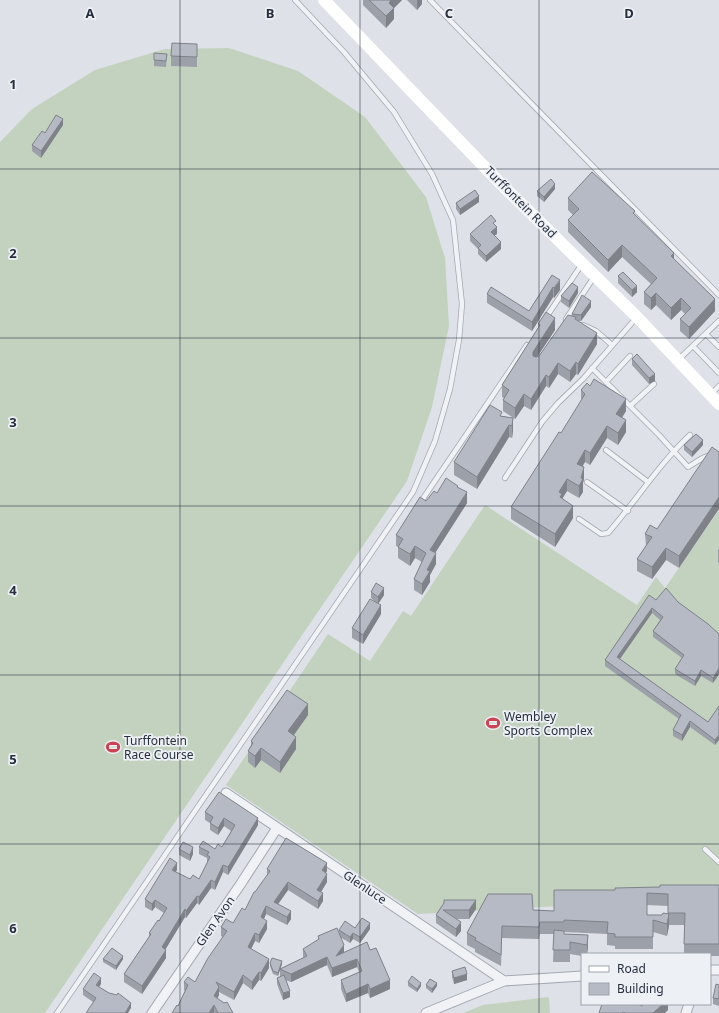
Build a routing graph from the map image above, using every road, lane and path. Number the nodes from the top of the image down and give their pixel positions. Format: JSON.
{"nodes":[{"id":1,"x":295,"y":0,"type":"edge"},
{"id":2,"x":324,"y":0,"type":"edge"},
{"id":3,"x":430,"y":0,"type":"edge"},
{"id":4,"x":582,"y":264,"type":"junction"},
{"id":5,"x":595,"y":276,"type":"junction"},
{"id":6,"x":719,"y":295,"type":"edge"},
{"id":7,"x":637,"y":317,"type":"junction"},
{"id":8,"x":719,"y":321,"type":"edge"},
{"id":9,"x":542,"y":323,"type":"edge"},
{"id":10,"x":579,"y":326,"type":"edge"},
{"id":11,"x":561,"y":327,"type":"edge"},
{"id":12,"x":706,"y":334,"type":"junction"},
{"id":13,"x":529,"y":343,"type":"edge"},
{"id":14,"x":612,"y":345,"type":"junction"},
{"id":15,"x":693,"y":346,"type":"junction"},
{"id":16,"x":719,"y":347,"type":"edge"},
{"id":17,"x":630,"y":356,"type":"dead end"},
{"id":18,"x":677,"y":362,"type":"junction"},
{"id":19,"x":592,"y":368,"type":"junction"},
{"id":20,"x":719,"y":373,"type":"edge"},
{"id":21,"x":606,"y":382,"type":"junction"},
{"id":22,"x":654,"y":384,"type":"dead end"},
{"id":23,"x":715,"y":390,"type":"edge"},
{"id":24,"x":719,"y":404,"type":"edge"},
{"id":25,"x":630,"y":406,"type":"junction"},
{"id":26,"x":690,"y":435,"type":"dead end"},
{"id":27,"x":606,"y":450,"type":"dead end"},
{"id":28,"x":673,"y":451,"type":"junction"},
{"id":29,"x":719,"y":456,"type":"edge"},
{"id":30,"x":505,"y":478,"type":"dead end"},
{"id":31,"x":587,"y":482,"type":"dead end"},
{"id":32,"x":648,"y":482,"type":"junction"},
{"id":33,"x":417,"y":507,"type":"edge"},
{"id":34,"x":628,"y":511,"type":"junction"},
{"id":35,"x":579,"y":519,"type":"dead end"},
{"id":36,"x":226,"y":793,"type":"dead end"},
{"id":37,"x":277,"y":828,"type":"junction"},
{"id":38,"x":705,"y":849,"type":"dead end"},
{"id":39,"x":719,"y":862,"type":"edge"},
{"id":40,"x":581,"y":976,"type":"edge"},
{"id":41,"x":504,"y":982,"type":"junction"},
{"id":42,"x":57,"y":1013,"type":"edge"},
{"id":43,"x":152,"y":1013,"type":"edge"},
{"id":44,"x":426,"y":1013,"type":"edge"}],
"edges":[{"from":1,"to":42,"type":"lane"},
{"from":2,"to":4,"type":"street","name":"Turffontein Road"},
{"from":3,"to":6,"type":"lane"},
{"from":4,"to":5,"type":"street","name":"Turffontein Road"},
{"from":4,"to":9,"type":"lane"},
{"from":5,"to":7,"type":"street","name":"Turffontein Road"},
{"from":5,"to":11,"type":"lane"},
{"from":7,"to":14,"type":"lane"},
{"from":7,"to":18,"type":"street","name":"Turffontein Road"},
{"from":8,"to":12,"type":"lane"},
{"from":10,"to":14,"type":"lane"},
{"from":12,"to":15,"type":"lane"},
{"from":12,"to":16,"type":"lane"},
{"from":13,"to":33,"type":"lane"},
{"from":14,"to":19,"type":"lane"},
{"from":15,"to":18,"type":"lane"},
{"from":15,"to":20,"type":"lane"},
{"from":17,"to":21,"type":"lane"},
{"from":18,"to":23,"type":"street","name":"Turffontein Road"},
{"from":19,"to":21,"type":"lane"},
{"from":19,"to":30,"type":"lane"},
{"from":21,"to":25,"type":"lane"},
{"from":22,"to":25,"type":"lane"},
{"from":23,"to":24,"type":"street","name":"Turffontein Road"},
{"from":25,"to":28,"type":"lane"},
{"from":26,"to":28,"type":"lane"},
{"from":27,"to":32,"type":"lane"},
{"from":28,"to":29,"type":"lane"},
{"from":28,"to":32,"type":"lane"},
{"from":31,"to":34,"type":"lane"},
{"from":32,"to":34,"type":"lane"},
{"from":34,"to":35,"type":"lane"},
{"from":36,"to":37,"type":"street","name":"Glenluce"},
{"from":37,"to":41,"type":"street","name":"Glenluce"},
{"from":37,"to":43,"type":"street","name":"Glen Avon"},
{"from":38,"to":39,"type":"lane"},
{"from":40,"to":41,"type":"street"},
{"from":41,"to":44,"type":"street"}]}
